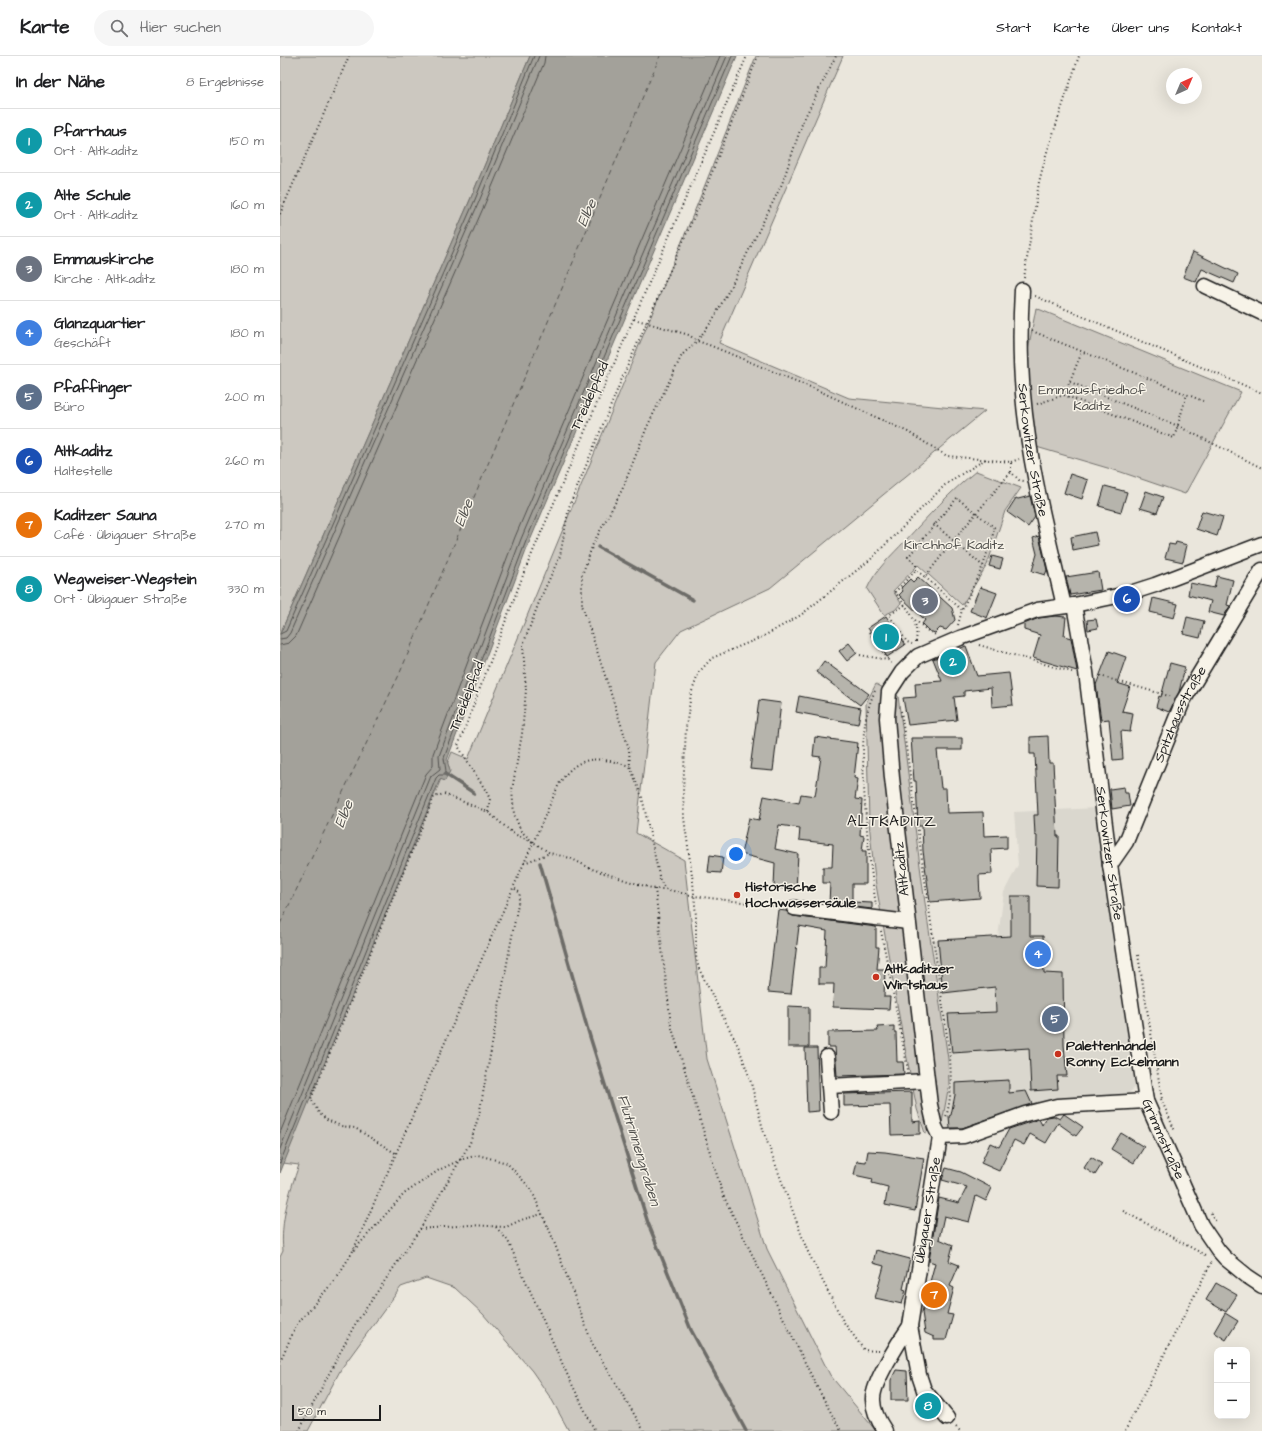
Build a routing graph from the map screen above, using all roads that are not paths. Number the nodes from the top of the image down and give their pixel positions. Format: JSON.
{"nodes":[{"id":1,"x":1205,"y":286,"type":"dead end"},
{"id":2,"x":1022,"y":290,"type":"road end"},
{"id":3,"x":1262,"y":313,"type":"edge"},
{"id":4,"x":1262,"y":544,"type":"edge"},
{"id":5,"x":1262,"y":570,"type":"edge"},
{"id":6,"x":1069,"y":606,"type":"junction"},
{"id":7,"x":1110,"y":865,"type":"junction"},
{"id":8,"x":794,"y":908,"type":"road end"},
{"id":9,"x":908,"y":922,"type":"junction"},
{"id":10,"x":827,"y":1058,"type":"dead end"},
{"id":11,"x":927,"y":1081,"type":"junction"},
{"id":12,"x":829,"y":1086,"type":"junction"},
{"id":13,"x":1146,"y":1101,"type":"junction"},
{"id":14,"x":831,"y":1112,"type":"dead end"},
{"id":15,"x":939,"y":1134,"type":"junction"},
{"id":16,"x":1262,"y":1286,"type":"edge"},
{"id":17,"x":910,"y":1326,"type":"junction"},
{"id":18,"x":947,"y":1418,"type":"dead end"},
{"id":19,"x":885,"y":1431,"type":"edge"}],
"edges":[{"from":1,"to":3,"type":"street"},
{"from":2,"to":6,"type":"street","name":"Serkowitzer Straße"},
{"from":4,"to":6,"type":"street"},
{"from":5,"to":7,"type":"street","name":"Spitzhausstraße"},
{"from":6,"to":7,"type":"street","name":"Serkowitzer Straße"},
{"from":6,"to":9,"type":"street","name":"Altkaditz"},
{"from":7,"to":13,"type":"street","name":"Serkowitzer Straße"},
{"from":8,"to":9,"type":"street"},
{"from":9,"to":11,"type":"street","name":"Altkaditz"},
{"from":10,"to":12,"type":"street"},
{"from":11,"to":12,"type":"street"},
{"from":11,"to":15,"type":"street","name":"Altkaditz"},
{"from":12,"to":14,"type":"street"},
{"from":13,"to":15,"type":"street","name":"Grimmstraße"},
{"from":13,"to":16,"type":"street","name":"Grimmstraße"},
{"from":15,"to":17,"type":"street","name":"Übigauer Straße"},
{"from":17,"to":18,"type":"street","name":"Übigauer Straße"},
{"from":17,"to":19,"type":"street"}]}
